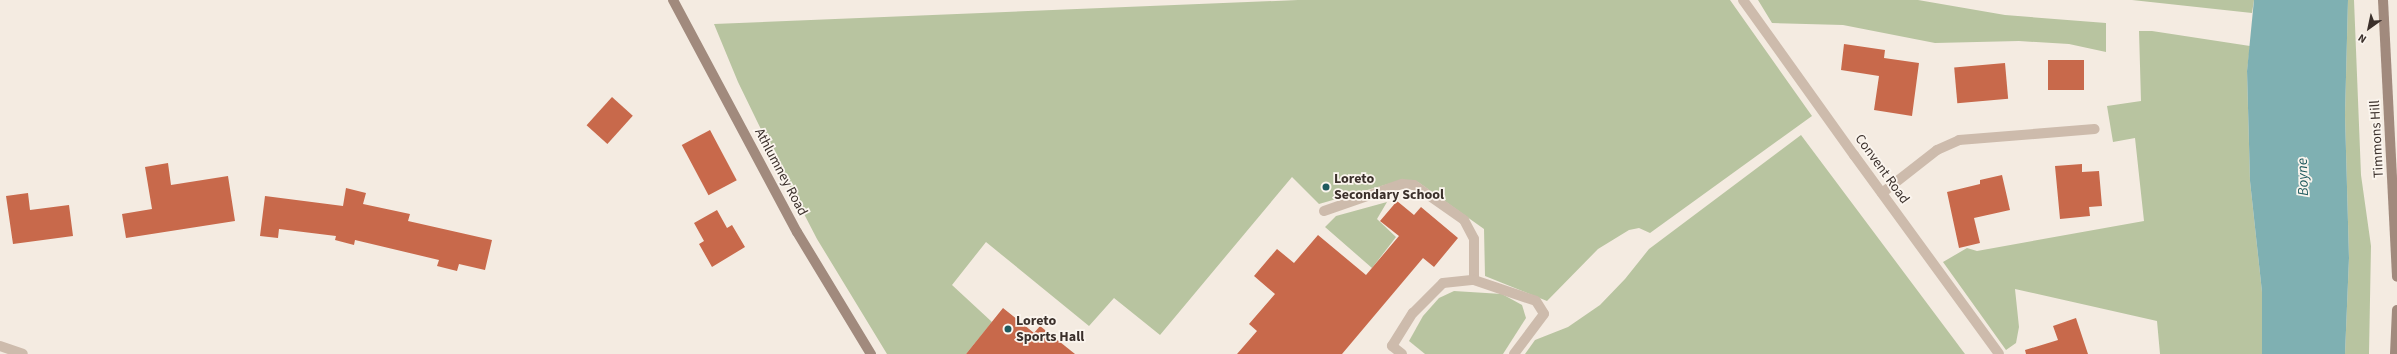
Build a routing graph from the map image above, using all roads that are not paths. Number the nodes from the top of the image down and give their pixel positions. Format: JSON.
{"nodes":[{"id":1,"x":673,"y":0,"type":"edge"},
{"id":2,"x":1743,"y":0,"type":"edge"},
{"id":3,"x":2383,"y":0,"type":"edge"},
{"id":4,"x":2095,"y":129,"type":"dead end"},
{"id":5,"x":1882,"y":193,"type":"junction"},
{"id":6,"x":1324,"y":211,"type":"dead end"},
{"id":7,"x":2397,"y":277,"type":"edge"},
{"id":8,"x":1474,"y":280,"type":"junction"},
{"id":9,"x":2397,"y":310,"type":"edge"},
{"id":10,"x":0,"y":346,"type":"edge"},
{"id":11,"x":23,"y":354,"type":"edge"},
{"id":12,"x":871,"y":354,"type":"edge"},
{"id":13,"x":1402,"y":354,"type":"edge"},
{"id":14,"x":1514,"y":354,"type":"edge"},
{"id":15,"x":1999,"y":354,"type":"edge"},
{"id":16,"x":2394,"y":354,"type":"edge"}],
"edges":[{"from":1,"to":12,"type":"main road","name":"Athlumney Road"},
{"from":2,"to":5,"type":"street","name":"Convent Road"},
{"from":3,"to":7,"type":"main road","name":"Timmons Hill"},
{"from":4,"to":5,"type":"street"},
{"from":5,"to":15,"type":"street","name":"Convent Road"},
{"from":6,"to":8,"type":"street"},
{"from":8,"to":13,"type":"street"},
{"from":8,"to":14,"type":"street"},
{"from":9,"to":16,"type":"main road"},
{"from":10,"to":11,"type":"street"}]}
